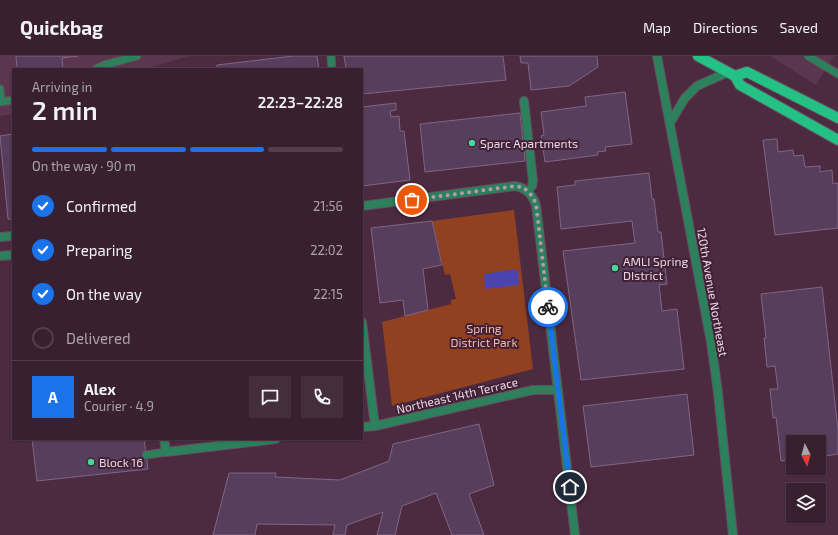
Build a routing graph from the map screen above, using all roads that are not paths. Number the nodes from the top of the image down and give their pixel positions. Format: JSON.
{"nodes":[{"id":1,"x":137,"y":56,"type":"edge"},
{"id":2,"x":331,"y":56,"type":"edge"},
{"id":3,"x":657,"y":56,"type":"edge"},
{"id":4,"x":698,"y":56,"type":"edge"},
{"id":5,"x":808,"y":56,"type":"edge"},
{"id":6,"x":98,"y":68,"type":"edge"},
{"id":7,"x":332,"y":68,"type":"edge"},
{"id":8,"x":731,"y":74,"type":"junction"},
{"id":9,"x":838,"y":74,"type":"edge"},
{"id":10,"x":0,"y":89,"type":"edge"},
{"id":11,"x":12,"y":100,"type":"edge"},
{"id":12,"x":524,"y":101,"type":"dead end"},
{"id":13,"x":1,"y":102,"type":"edge"},
{"id":14,"x":838,"y":118,"type":"edge"},
{"id":15,"x":670,"y":123,"type":"junction"},
{"id":16,"x":838,"y":140,"type":"edge"},
{"id":17,"x":530,"y":189,"type":"junction"},
{"id":18,"x":363,"y":206,"type":"edge"},
{"id":19,"x":12,"y":236,"type":"edge"},
{"id":20,"x":0,"y":237,"type":"edge"},
{"id":21,"x":12,"y":254,"type":"edge"},
{"id":22,"x":0,"y":256,"type":"edge"},
{"id":23,"x":363,"y":330,"type":"edge"},
{"id":24,"x":558,"y":390,"type":"junction"},
{"id":25,"x":375,"y":426,"type":"junction"},
{"id":26,"x":363,"y":427,"type":"edge"},
{"id":27,"x":164,"y":440,"type":"edge"},
{"id":28,"x":268,"y":440,"type":"edge"},
{"id":29,"x":166,"y":452,"type":"junction"},
{"id":30,"x":146,"y":455,"type":"dead end"},
{"id":31,"x":575,"y":535,"type":"edge"},
{"id":32,"x":733,"y":535,"type":"edge"}],
"edges":[{"from":1,"to":6,"type":"lane"},
{"from":2,"to":7,"type":"lane"},
{"from":3,"to":15,"type":"street","name":"120th Avenue Northeast"},
{"from":4,"to":8,"type":"main road"},
{"from":5,"to":9,"type":"lane"},
{"from":8,"to":14,"type":"main road"},
{"from":8,"to":15,"type":"street"},
{"from":8,"to":16,"type":"main road"},
{"from":10,"to":13,"type":"lane"},
{"from":11,"to":13,"type":"lane"},
{"from":12,"to":17,"type":"street"},
{"from":15,"to":32,"type":"street","name":"120th Avenue Northeast"},
{"from":17,"to":18,"type":"street"},
{"from":17,"to":24,"type":"street"},
{"from":19,"to":20,"type":"street"},
{"from":21,"to":22,"type":"street"},
{"from":23,"to":25,"type":"street"},
{"from":24,"to":25,"type":"street","name":"Northeast 14th Terrace"},
{"from":24,"to":31,"type":"street"},
{"from":25,"to":26,"type":"street","name":"Northeast 14th Terrace"},
{"from":27,"to":29,"type":"street"},
{"from":28,"to":29,"type":"street"},
{"from":29,"to":30,"type":"lane"}]}
